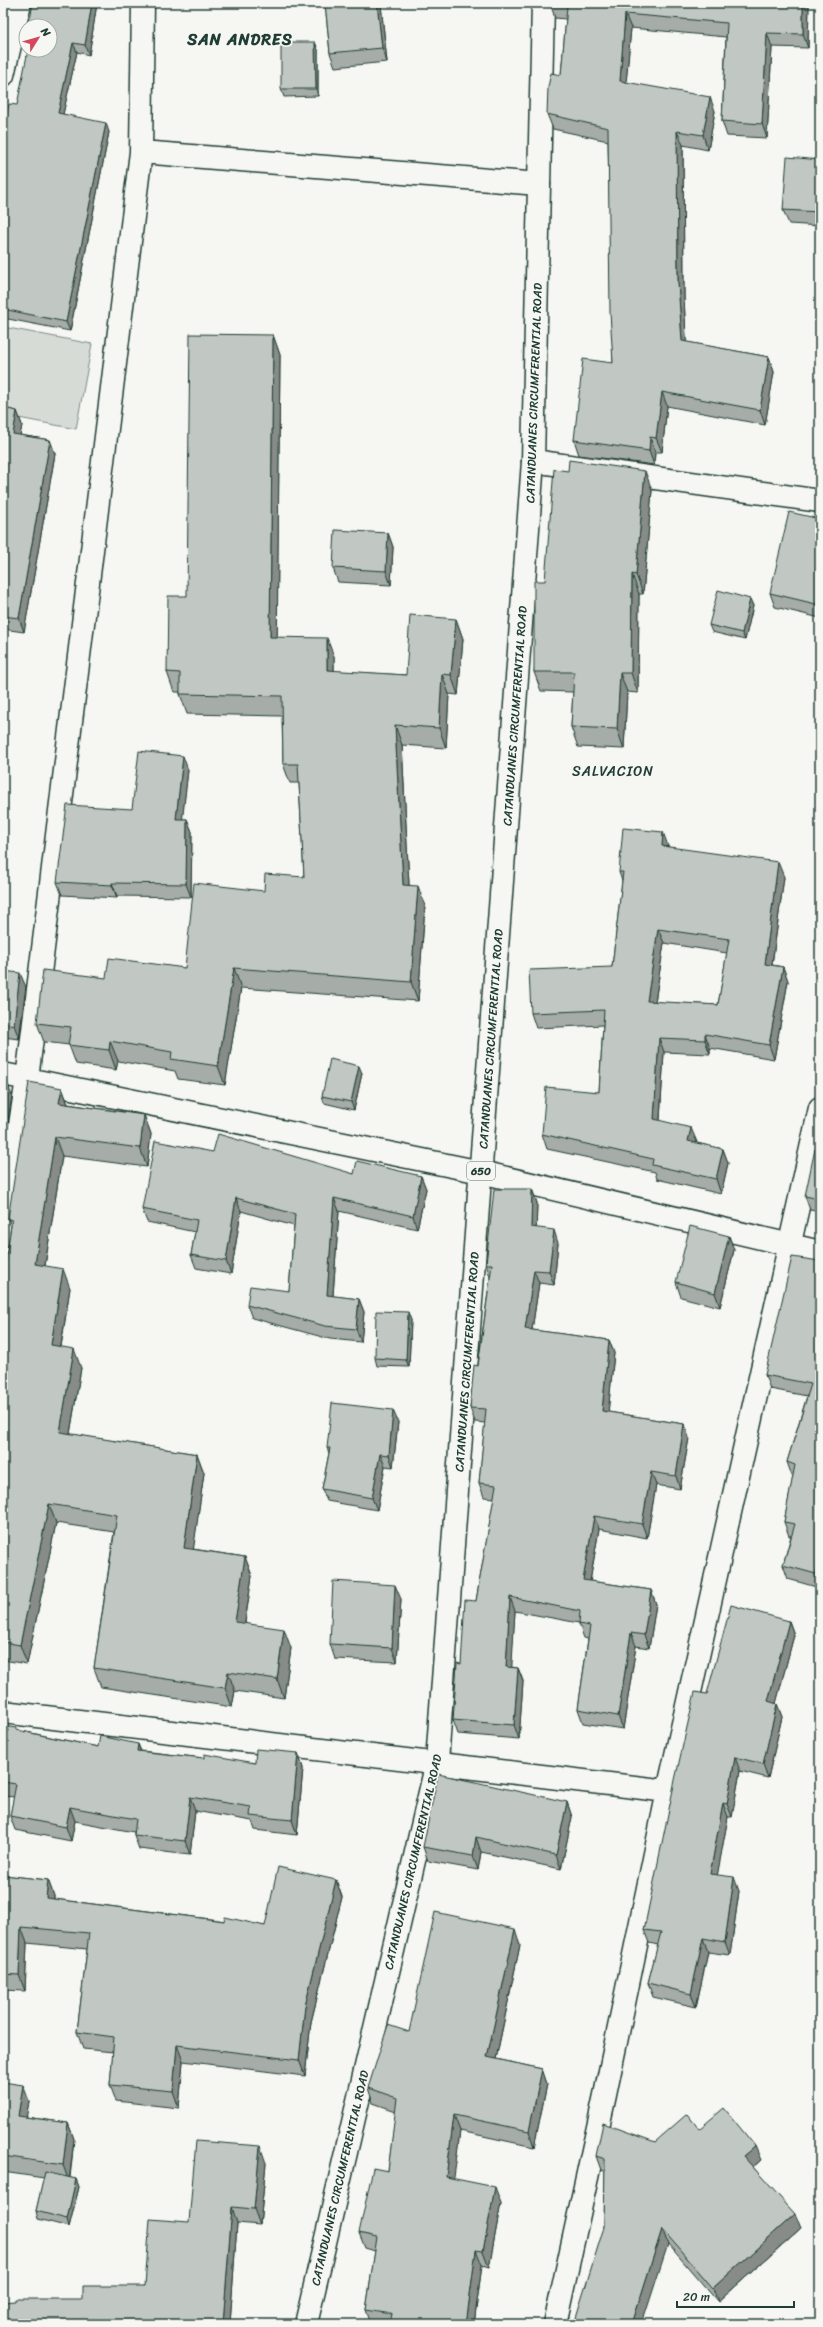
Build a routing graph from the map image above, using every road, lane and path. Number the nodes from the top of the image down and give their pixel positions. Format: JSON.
{"nodes":[{"id":1,"x":20,"y":3,"type":"edge"},
{"id":2,"x":143,"y":3,"type":"edge"},
{"id":3,"x":543,"y":3,"type":"edge"},
{"id":4,"x":3,"y":75,"type":"edge"},
{"id":5,"x":141,"y":152,"type":"junction"},
{"id":6,"x":539,"y":184,"type":"junction"},
{"id":7,"x":534,"y":462,"type":"junction"},
{"id":8,"x":820,"y":501,"type":"edge"},
{"id":9,"x":3,"y":1074,"type":"edge"},
{"id":10,"x":27,"y":1080,"type":"junction"},
{"id":11,"x":820,"y":1108,"type":"edge"},
{"id":12,"x":481,"y":1172,"type":"junction"},
{"id":13,"x":3,"y":1236,"type":"edge"},
{"id":14,"x":790,"y":1246,"type":"junction"},
{"id":15,"x":820,"y":1252,"type":"edge"},
{"id":16,"x":3,"y":1712,"type":"edge"},
{"id":17,"x":437,"y":1762,"type":"junction"},
{"id":18,"x":668,"y":1791,"type":"junction"},
{"id":19,"x":306,"y":2324,"type":"edge"},
{"id":20,"x":555,"y":2324,"type":"edge"}],
"edges":[{"from":1,"to":4,"type":"street"},
{"from":2,"to":5,"type":"street"},
{"from":3,"to":6,"type":"street","name":"CATANDUANES CIRCUMFERENTIAL ROAD","number":"650"},
{"from":5,"to":6,"type":"street"},
{"from":5,"to":10,"type":"street"},
{"from":6,"to":7,"type":"street","name":"CATANDUANES CIRCUMFERENTIAL ROAD","number":"650"},
{"from":7,"to":8,"type":"street"},
{"from":7,"to":12,"type":"street","name":"CATANDUANES CIRCUMFERENTIAL ROAD","number":"650"},
{"from":9,"to":10,"type":"street"},
{"from":10,"to":12,"type":"street"},
{"from":10,"to":13,"type":"street"},
{"from":11,"to":14,"type":"street"},
{"from":12,"to":14,"type":"street"},
{"from":12,"to":17,"type":"street","name":"CATANDUANES CIRCUMFERENTIAL ROAD","number":"650"},
{"from":14,"to":15,"type":"street"},
{"from":14,"to":18,"type":"street"},
{"from":16,"to":17,"type":"street"},
{"from":17,"to":18,"type":"street"},
{"from":17,"to":19,"type":"street","name":"CATANDUANES CIRCUMFERENTIAL ROAD","number":"650"},
{"from":18,"to":20,"type":"street"}]}
